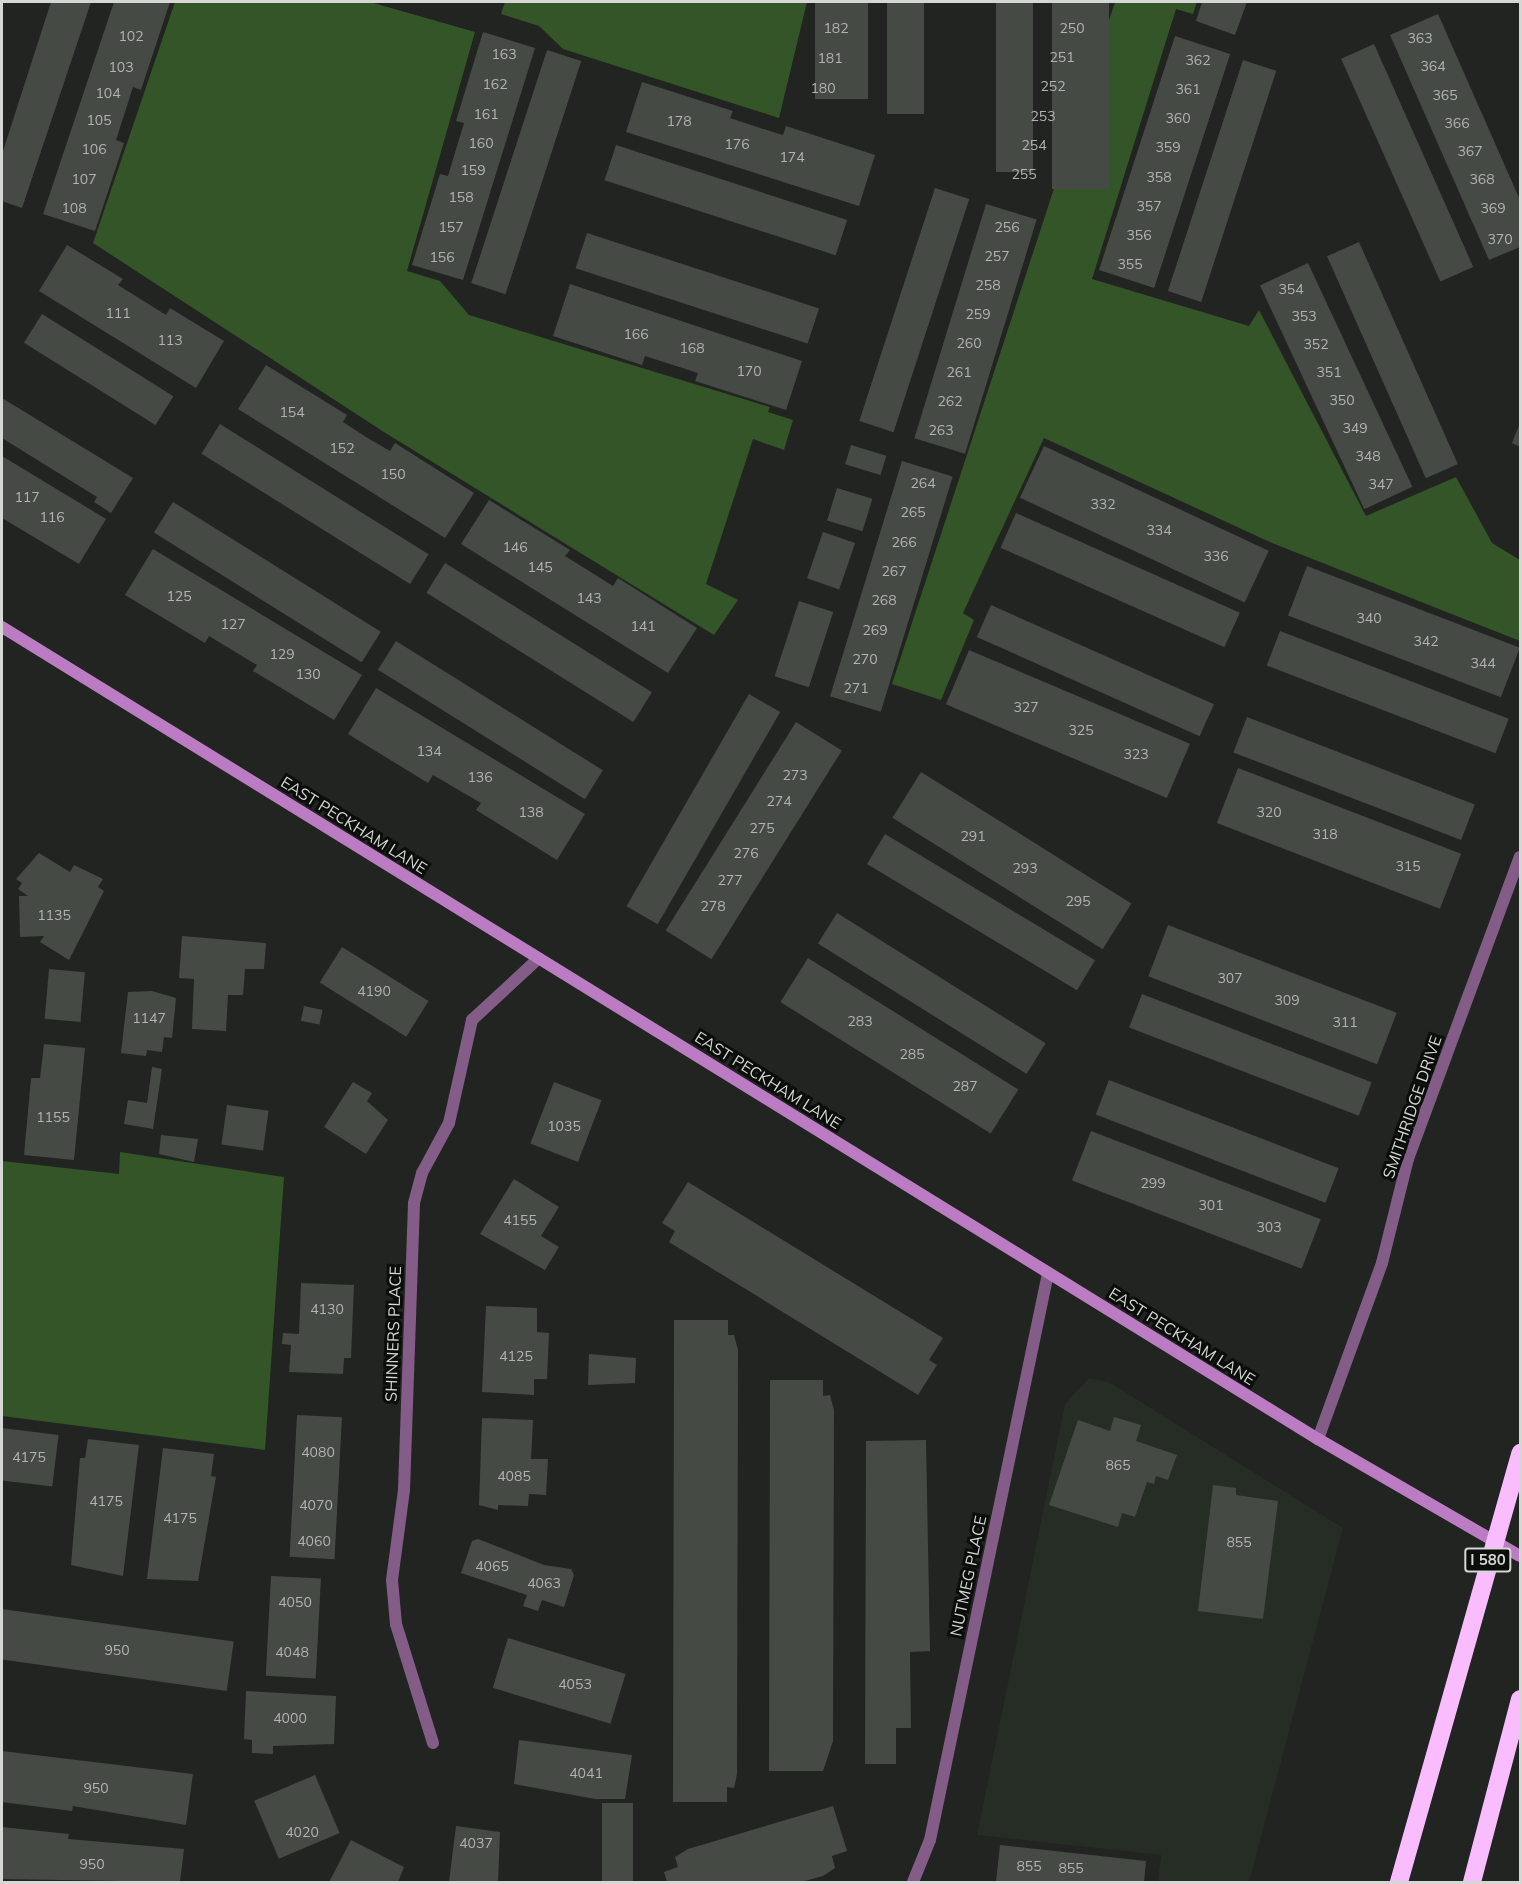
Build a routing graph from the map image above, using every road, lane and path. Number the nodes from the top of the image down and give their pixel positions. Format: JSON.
{"nodes":[{"id":1,"x":2,"y":627,"type":"edge"},
{"id":2,"x":1521,"y":857,"type":"edge"},
{"id":3,"x":538,"y":958,"type":"junction"},
{"id":4,"x":1048,"y":1273,"type":"junction"},
{"id":5,"x":1318,"y":1439,"type":"junction"},
{"id":6,"x":1521,"y":1453,"type":"edge"},
{"id":7,"x":1521,"y":1556,"type":"edge"},
{"id":8,"x":1519,"y":1704,"type":"edge"},
{"id":9,"x":433,"y":1743,"type":"dead end"},
{"id":10,"x":913,"y":1882,"type":"edge"},
{"id":11,"x":1399,"y":1882,"type":"edge"},
{"id":12,"x":1472,"y":1882,"type":"edge"}],
"edges":[{"from":1,"to":3,"type":"street","name":"EAST PECKHAM LANE"},
{"from":2,"to":5,"type":"street","name":"SMITHRIDGE DRIVE"},
{"from":3,"to":4,"type":"street","name":"EAST PECKHAM LANE"},
{"from":3,"to":9,"type":"street","name":"SHINNERS PLACE"},
{"from":4,"to":5,"type":"street","name":"EAST PECKHAM LANE"},
{"from":4,"to":10,"type":"street","name":"NUTMEG PLACE"},
{"from":5,"to":7,"type":"street","name":"EAST PECKHAM LANE"},
{"from":6,"to":11,"type":"highway","number":"I 580"},
{"from":8,"to":12,"type":"highway"}]}
